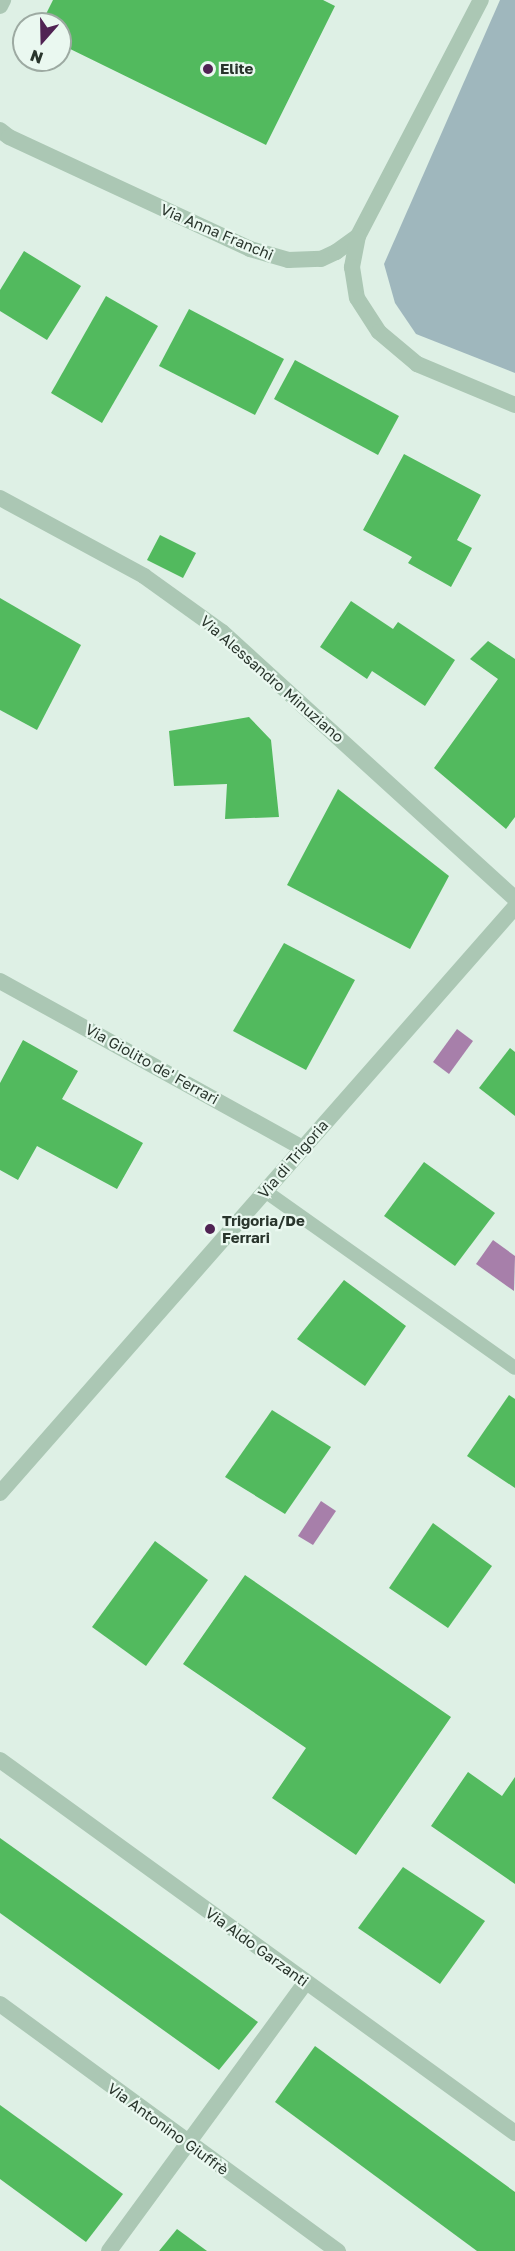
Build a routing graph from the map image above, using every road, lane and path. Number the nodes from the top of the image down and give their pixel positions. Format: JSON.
{"nodes":[{"id":1,"x":3,"y":0,"type":"edge"},
{"id":2,"x":481,"y":0,"type":"edge"},
{"id":3,"x":0,"y":6,"type":"edge"},
{"id":4,"x":0,"y":130,"type":"edge"},
{"id":5,"x":358,"y":236,"type":"junction"},
{"id":6,"x":515,"y":405,"type":"edge"},
{"id":7,"x":0,"y":498,"type":"edge"},
{"id":8,"x":515,"y":899,"type":"edge"},
{"id":9,"x":515,"y":907,"type":"edge"},
{"id":10,"x":0,"y":981,"type":"edge"},
{"id":11,"x":303,"y":1148,"type":"junction"},
{"id":12,"x":265,"y":1191,"type":"junction"},
{"id":13,"x":515,"y":1368,"type":"edge"},
{"id":14,"x":2,"y":1489,"type":"edge"},
{"id":15,"x":0,"y":1760,"type":"edge"},
{"id":16,"x":306,"y":1982,"type":"junction"},
{"id":17,"x":0,"y":2004,"type":"edge"},
{"id":18,"x":515,"y":2133,"type":"edge"},
{"id":19,"x":188,"y":2144,"type":"junction"},
{"id":20,"x":109,"y":2251,"type":"edge"},
{"id":21,"x":338,"y":2251,"type":"edge"}],
"edges":[{"from":1,"to":3,"type":"street"},
{"from":2,"to":5,"type":"street","name":"Via Anna Franchi"},
{"from":4,"to":5,"type":"street","name":"Via Anna Franchi"},
{"from":5,"to":6,"type":"street"},
{"from":7,"to":8,"type":"street","name":"Via Alessandro Minuziano"},
{"from":9,"to":11,"type":"street","name":"Via di Trigoria"},
{"from":10,"to":11,"type":"street","name":"Via Giolito de' Ferrari"},
{"from":11,"to":12,"type":"street","name":"Via di Trigoria"},
{"from":12,"to":13,"type":"lane"},
{"from":12,"to":14,"type":"street","name":"Via di Trigoria"},
{"from":15,"to":16,"type":"street","name":"Via Aldo Garzanti"},
{"from":16,"to":18,"type":"street","name":"Via Aldo Garzanti"},
{"from":16,"to":19,"type":"street"},
{"from":17,"to":19,"type":"street","name":"Via Antonino Giuffrè"},
{"from":19,"to":20,"type":"street"},
{"from":19,"to":21,"type":"street","name":"Via Antonino Giuffrè"}]}
